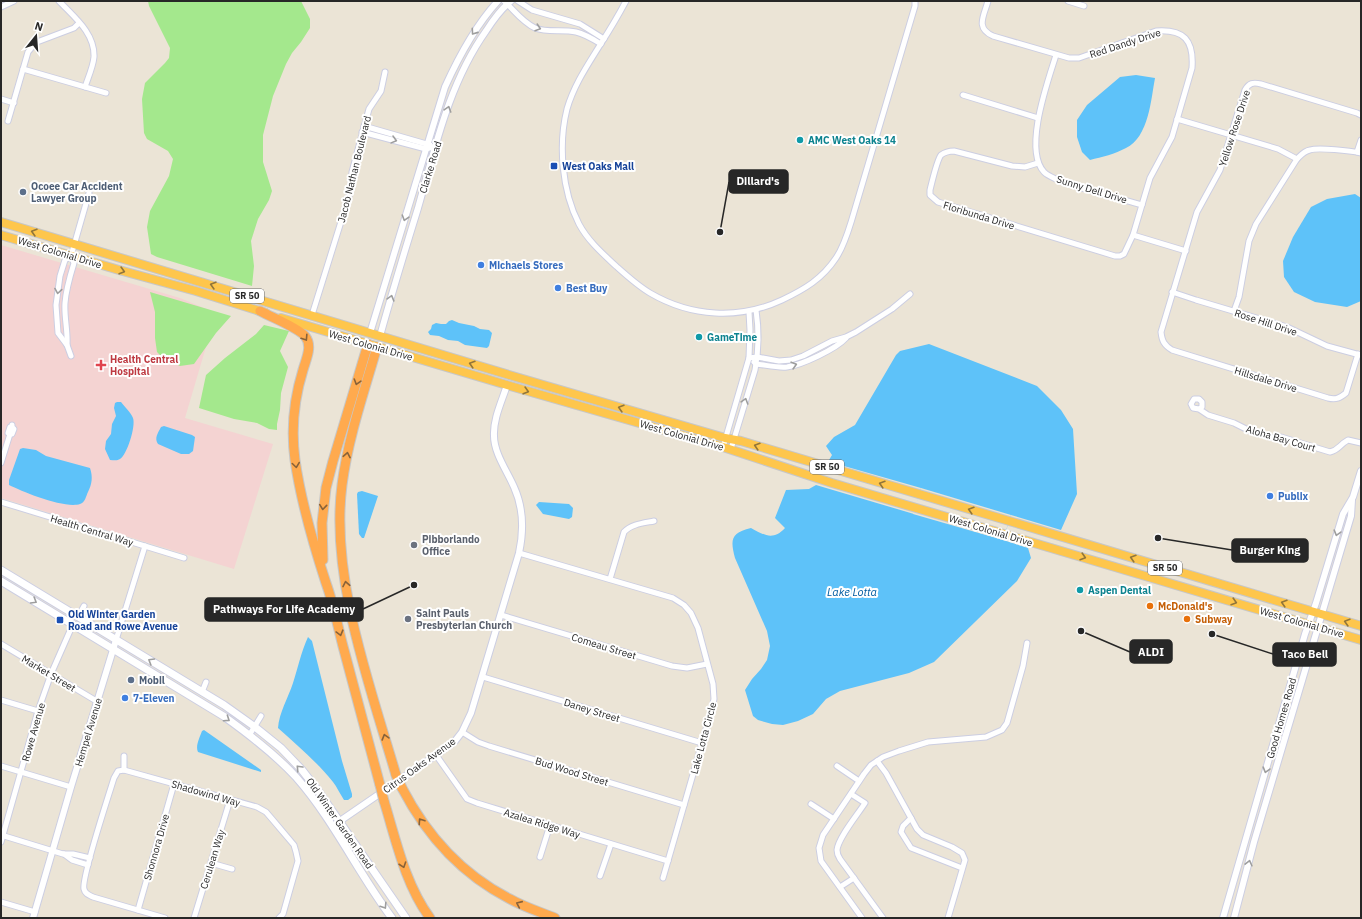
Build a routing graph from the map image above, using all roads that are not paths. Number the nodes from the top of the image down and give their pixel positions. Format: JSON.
{"nodes":[{"id":1,"x":14,"y":1,"type":"edge"},
{"id":2,"x":59,"y":1,"type":"edge"},
{"id":3,"x":498,"y":1,"type":"edge"},
{"id":4,"x":518,"y":1,"type":"edge"},
{"id":5,"x":626,"y":1,"type":"edge"},
{"id":6,"x":914,"y":1,"type":"edge"},
{"id":7,"x":988,"y":1,"type":"edge"},
{"id":8,"x":1068,"y":1,"type":"edge"},
{"id":9,"x":508,"y":2,"type":"edge"},
{"id":10,"x":1084,"y":6,"type":"dead end"},
{"id":11,"x":1,"y":7,"type":"edge"},
{"id":12,"x":79,"y":23,"type":"junction"},
{"id":13,"x":603,"y":42,"type":"junction"},
{"id":14,"x":1056,"y":55,"type":"junction"},
{"id":15,"x":23,"y":69,"type":"junction"},
{"id":16,"x":385,"y":72,"type":"dead end"},
{"id":17,"x":85,"y":87,"type":"junction"},
{"id":18,"x":106,"y":93,"type":"dead end"},
{"id":19,"x":963,"y":95,"type":"dead end"},
{"id":20,"x":1,"y":99,"type":"edge"},
{"id":21,"x":14,"y":103,"type":"junction"},
{"id":22,"x":1361,"y":115,"type":"edge"},
{"id":23,"x":1038,"y":118,"type":"junction"},
{"id":24,"x":1177,"y":119,"type":"junction"},
{"id":25,"x":8,"y":121,"type":"dead end"},
{"id":26,"x":363,"y":129,"type":"junction"},
{"id":27,"x":1231,"y":135,"type":"junction"},
{"id":28,"x":1361,"y":140,"type":"edge"},
{"id":29,"x":426,"y":146,"type":"junction"},
{"id":30,"x":436,"y":146,"type":"junction"},
{"id":31,"x":1359,"y":153,"type":"edge"},
{"id":32,"x":1297,"y":159,"type":"junction"},
{"id":33,"x":1038,"y":163,"type":"junction"},
{"id":34,"x":88,"y":193,"type":"dead end"},
{"id":35,"x":1142,"y":205,"type":"junction"},
{"id":36,"x":1,"y":222,"type":"edge"},
{"id":37,"x":1,"y":235,"type":"edge"},
{"id":38,"x":1133,"y":235,"type":"junction"},
{"id":39,"x":75,"y":244,"type":"junction"},
{"id":40,"x":1186,"y":251,"type":"junction"},
{"id":41,"x":71,"y":256,"type":"junction"},
{"id":42,"x":1172,"y":292,"type":"junction"},
{"id":43,"x":910,"y":294,"type":"dead end"},
{"id":44,"x":756,"y":310,"type":"junction"},
{"id":45,"x":1234,"y":311,"type":"junction"},
{"id":46,"x":260,"y":312,"type":"junction"},
{"id":47,"x":749,"y":312,"type":"junction"},
{"id":48,"x":312,"y":315,"type":"junction"},
{"id":49,"x":1162,"y":327,"type":"joint"},
{"id":50,"x":370,"y":333,"type":"junction"},
{"id":51,"x":380,"y":336,"type":"junction"},
{"id":52,"x":846,"y":337,"type":"junction"},
{"id":53,"x":368,"y":344,"type":"junction"},
{"id":54,"x":67,"y":345,"type":"junction"},
{"id":55,"x":377,"y":347,"type":"junction"},
{"id":56,"x":1360,"y":354,"type":"edge"},
{"id":57,"x":71,"y":356,"type":"dead end"},
{"id":58,"x":757,"y":357,"type":"junction"},
{"id":59,"x":749,"y":358,"type":"junction"},
{"id":60,"x":756,"y":364,"type":"junction"},
{"id":61,"x":509,"y":375,"type":"junction"},
{"id":62,"x":489,"y":380,"type":"junction"},
{"id":63,"x":526,"y":380,"type":"junction"},
{"id":64,"x":507,"y":385,"type":"junction"},
{"id":65,"x":1199,"y":410,"type":"dead end"},
{"id":66,"x":12,"y":426,"type":"dead end"},
{"id":67,"x":730,"y":439,"type":"junction"},
{"id":68,"x":1361,"y":444,"type":"edge"},
{"id":69,"x":727,"y":448,"type":"junction"},
{"id":70,"x":1,"y":463,"type":"edge"},
{"id":71,"x":1361,"y":472,"type":"edge"},
{"id":72,"x":1,"y":502,"type":"edge"},
{"id":73,"x":654,"y":521,"type":"dead end"},
{"id":74,"x":1061,"y":537,"type":"junction"},
{"id":75,"x":145,"y":546,"type":"junction"},
{"id":76,"x":1057,"y":549,"type":"junction"},
{"id":77,"x":519,"y":553,"type":"junction"},
{"id":78,"x":184,"y":558,"type":"dead end"},
{"id":79,"x":1,"y":570,"type":"edge"},
{"id":80,"x":610,"y":579,"type":"junction"},
{"id":81,"x":1,"y":581,"type":"edge"},
{"id":82,"x":326,"y":582,"type":"junction"},
{"id":83,"x":1217,"y":583,"type":"junction"},
{"id":84,"x":1183,"y":587,"type":"junction"},
{"id":85,"x":84,"y":606,"type":"dead end"},
{"id":86,"x":1317,"y":613,"type":"junction"},
{"id":87,"x":501,"y":615,"type":"junction"},
{"id":88,"x":78,"y":617,"type":"junction"},
{"id":89,"x":73,"y":624,"type":"junction"},
{"id":90,"x":1309,"y":624,"type":"junction"},
{"id":91,"x":1361,"y":626,"type":"edge"},
{"id":92,"x":1318,"y":627,"type":"junction"},
{"id":93,"x":116,"y":640,"type":"junction"},
{"id":94,"x":1361,"y":640,"type":"edge"},
{"id":95,"x":1027,"y":643,"type":"dead end"},
{"id":96,"x":1,"y":644,"type":"edge"},
{"id":97,"x":113,"y":649,"type":"junction"},
{"id":98,"x":707,"y":664,"type":"junction"},
{"id":99,"x":50,"y":674,"type":"junction"},
{"id":100,"x":483,"y":677,"type":"junction"},
{"id":101,"x":206,"y":682,"type":"dead end"},
{"id":102,"x":202,"y":692,"type":"junction"},
{"id":103,"x":1,"y":700,"type":"edge"},
{"id":104,"x":98,"y":702,"type":"junction"},
{"id":105,"x":38,"y":711,"type":"junction"},
{"id":106,"x":261,"y":716,"type":"dead end"},
{"id":107,"x":255,"y":727,"type":"junction"},
{"id":108,"x":462,"y":732,"type":"junction"},
{"id":109,"x":250,"y":734,"type":"junction"},
{"id":110,"x":702,"y":743,"type":"junction"},
{"id":111,"x":436,"y":755,"type":"junction"},
{"id":112,"x":124,"y":756,"type":"dead end"},
{"id":113,"x":877,"y":761,"type":"junction"},
{"id":114,"x":1,"y":766,"type":"edge"},
{"id":115,"x":836,"y":766,"type":"dead end"},
{"id":116,"x":124,"y":770,"type":"junction"},
{"id":117,"x":21,"y":772,"type":"junction"},
{"id":118,"x":859,"y":781,"type":"junction"},
{"id":119,"x":174,"y":784,"type":"junction"},
{"id":120,"x":1261,"y":786,"type":"junction"},
{"id":121,"x":71,"y":787,"type":"junction"},
{"id":122,"x":1270,"y":789,"type":"junction"},
{"id":123,"x":851,"y":794,"type":"junction"},
{"id":124,"x":230,"y":800,"type":"junction"},
{"id":125,"x":811,"y":804,"type":"dead end"},
{"id":126,"x":684,"y":805,"type":"junction"},
{"id":127,"x":910,"y":818,"type":"junction"},
{"id":128,"x":834,"y":819,"type":"junction"},
{"id":129,"x":339,"y":821,"type":"junction"},
{"id":130,"x":550,"y":825,"type":"junction"},
{"id":131,"x":332,"y":826,"type":"junction"},
{"id":132,"x":2,"y":835,"type":"edge"},
{"id":133,"x":1246,"y":838,"type":"junction"},
{"id":134,"x":1,"y":842,"type":"edge"},
{"id":135,"x":1254,"y":842,"type":"junction"},
{"id":136,"x":611,"y":844,"type":"junction"},
{"id":137,"x":53,"y":850,"type":"junction"},
{"id":138,"x":63,"y":854,"type":"junction"},
{"id":139,"x":540,"y":857,"type":"dead end"},
{"id":140,"x":90,"y":858,"type":"junction"},
{"id":141,"x":668,"y":861,"type":"junction"},
{"id":142,"x":211,"y":863,"type":"junction"},
{"id":143,"x":88,"y":865,"type":"junction"},
{"id":144,"x":962,"y":868,"type":"junction"},
{"id":145,"x":232,"y":869,"type":"dead end"},
{"id":146,"x":600,"y":876,"type":"dead end"},
{"id":147,"x":663,"y":878,"type":"dead end"},
{"id":148,"x":854,"y":878,"type":"junction"},
{"id":149,"x":840,"y":887,"type":"junction"},
{"id":150,"x":1,"y":902,"type":"edge"},
{"id":151,"x":138,"y":910,"type":"junction"},
{"id":152,"x":34,"y":915,"type":"edge"},
{"id":153,"x":166,"y":918,"type":"edge"},
{"id":154,"x":194,"y":918,"type":"edge"},
{"id":155,"x":280,"y":918,"type":"edge"},
{"id":156,"x":392,"y":918,"type":"edge"},
{"id":157,"x":406,"y":918,"type":"edge"},
{"id":158,"x":430,"y":918,"type":"edge"},
{"id":159,"x":555,"y":918,"type":"edge"},
{"id":160,"x":862,"y":918,"type":"edge"},
{"id":161,"x":883,"y":918,"type":"edge"},
{"id":162,"x":948,"y":918,"type":"edge"},
{"id":163,"x":1223,"y":918,"type":"edge"},
{"id":164,"x":1234,"y":918,"type":"edge"}],
"edges":[{"from":1,"to":11,"type":"street"},
{"from":2,"to":12,"type":"street"},
{"from":3,"to":29,"type":"street","name":"Clarke Road","one_way":true},
{"from":4,"to":13,"type":"street"},
{"from":5,"to":13,"type":"street"},
{"from":6,"to":44,"type":"street"},
{"from":7,"to":14,"type":"street","name":"Red Dandy Drive"},
{"from":8,"to":10,"type":"street"},
{"from":9,"to":13,"type":"street","one_way":true},
{"from":30,"to":9,"type":"street","name":"Clarke Road","one_way":true},
{"from":12,"to":15,"type":"street"},
{"from":12,"to":17,"type":"street"},
{"from":13,"to":47,"type":"street"},
{"from":14,"to":23,"type":"street"},
{"from":14,"to":24,"type":"street","name":"Red Dandy Drive"},
{"from":15,"to":17,"type":"street"},
{"from":15,"to":21,"type":"street"},
{"from":16,"to":26,"type":"street","name":"Jacob Nathan Boulevard"},
{"from":17,"to":18,"type":"street"},
{"from":19,"to":23,"type":"street"},
{"from":20,"to":21,"type":"street"},
{"from":21,"to":25,"type":"street"},
{"from":22,"to":27,"type":"street","name":"Yellow Rose Drive"},
{"from":23,"to":33,"type":"street"},
{"from":24,"to":27,"type":"street"},
{"from":24,"to":35,"type":"street","name":"Red Dandy Drive"},
{"from":26,"to":29,"type":"street"},
{"from":26,"to":48,"type":"street","name":"Jacob Nathan Boulevard"},
{"from":27,"to":32,"type":"street"},
{"from":27,"to":40,"type":"street","name":"Yellow Rose Drive"},
{"from":28,"to":31,"type":"street"},
{"from":29,"to":30,"type":"street"},
{"from":29,"to":50,"type":"street","name":"Clarke Road","one_way":true},
{"from":51,"to":30,"type":"street","name":"Clarke Road","one_way":true},
{"from":31,"to":32,"type":"street"},
{"from":32,"to":45,"type":"street"},
{"from":33,"to":35,"type":"street","name":"Sunny Dell Drive"},
{"from":33,"to":38,"type":"street","name":"Floribunda Drive"},
{"from":34,"to":39,"type":"street"},
{"from":35,"to":38,"type":"street","name":"Red Dandy Drive"},
{"from":39,"to":36,"type":"highway","name":"West Colonial Drive","number":"SR 50","one_way":true},
{"from":37,"to":41,"type":"highway","name":"West Colonial Drive","number":"SR 50"},
{"from":38,"to":40,"type":"street"},
{"from":39,"to":41,"type":"street"},
{"from":48,"to":39,"type":"highway","name":"West Colonial Drive","number":"SR 50","one_way":true},
{"from":40,"to":42,"type":"street","name":"Yellow Rose Drive"},
{"from":41,"to":46,"type":"highway","name":"West Colonial Drive","number":"SR 50","one_way":true},
{"from":41,"to":54,"type":"street"},
{"from":41,"to":54,"type":"street","one_way":true},
{"from":42,"to":45,"type":"street","name":"Rose Hill Drive"},
{"from":42,"to":49,"type":"street","name":"Yellow Rose Drive"},
{"from":43,"to":52,"type":"street"},
{"from":44,"to":47,"type":"street"},
{"from":44,"to":58,"type":"street"},
{"from":45,"to":56,"type":"street","name":"Rose Hill Drive"},
{"from":46,"to":53,"type":"highway","name":"West Colonial Drive","number":"SR 50"},
{"from":46,"to":82,"type":"highway","one_way":true},
{"from":47,"to":59,"type":"street"},
{"from":48,"to":50,"type":"highway","name":"West Colonial Drive","number":"SR 50"},
{"from":49,"to":56,"type":"street","name":"Hillsdale Drive"},
{"from":50,"to":51,"type":"highway","name":"West Colonial Drive","number":"SR 50"},
{"from":50,"to":53,"type":"highway","name":"Clarke Road"},
{"from":51,"to":55,"type":"highway","name":"Clarke Road"},
{"from":61,"to":51,"type":"highway","name":"West Colonial Drive","number":"SR 50","one_way":true},
{"from":52,"to":58,"type":"street"},
{"from":60,"to":52,"type":"street","one_way":true},
{"from":53,"to":55,"type":"highway","name":"West Colonial Drive","number":"SR 50"},
{"from":53,"to":82,"type":"highway","one_way":true},
{"from":54,"to":57,"type":"street"},
{"from":55,"to":62,"type":"highway","name":"West Colonial Drive","number":"SR 50"},
{"from":159,"to":55,"type":"highway","one_way":true,"bridge":true},
{"from":58,"to":59,"type":"street"},
{"from":58,"to":60,"type":"street"},
{"from":59,"to":60,"type":"street"},
{"from":59,"to":67,"type":"street"},
{"from":67,"to":60,"type":"street","one_way":true},
{"from":61,"to":62,"type":"highway"},
{"from":61,"to":63,"type":"highway","name":"West Colonial Drive","number":"SR 50"},
{"from":62,"to":64,"type":"highway","name":"West Colonial Drive","number":"SR 50"},
{"from":63,"to":64,"type":"highway"},
{"from":67,"to":63,"type":"highway","name":"West Colonial Drive","number":"SR 50","one_way":true},
{"from":64,"to":69,"type":"highway","name":"West Colonial Drive","number":"SR 50","one_way":true},
{"from":64,"to":77,"type":"street","name":"Citrus Oaks Avenue"},
{"from":65,"to":68,"type":"street","name":"Aloha Bay Court"},
{"from":66,"to":70,"type":"street"},
{"from":67,"to":69,"type":"street"},
{"from":67,"to":69,"type":"street"},
{"from":74,"to":67,"type":"highway","name":"West Colonial Drive","number":"SR 50","one_way":true},
{"from":69,"to":76,"type":"highway","name":"West Colonial Drive","number":"SR 50"},
{"from":71,"to":86,"type":"street","name":"Good Homes Road"},
{"from":72,"to":75,"type":"street","name":"Health Central Way"},
{"from":73,"to":80,"type":"street"},
{"from":74,"to":76,"type":"highway"},
{"from":83,"to":74,"type":"highway","name":"West Colonial Drive","number":"SR 50","one_way":true},
{"from":75,"to":78,"type":"street","name":"Health Central Way"},
{"from":75,"to":93,"type":"street","name":"Hempel Avenue"},
{"from":76,"to":84,"type":"highway","name":"West Colonial Drive","number":"SR 50","one_way":true},
{"from":77,"to":80,"type":"street","name":"Lake Lotta Circle"},
{"from":77,"to":87,"type":"street","name":"Citrus Oaks Avenue"},
{"from":79,"to":88,"type":"main road","name":"Old Winter Garden Road"},
{"from":80,"to":98,"type":"street","name":"Lake Lotta Circle"},
{"from":81,"to":89,"type":"main road","name":"Old Winter Garden Road","one_way":true},
{"from":82,"to":158,"type":"highway","one_way":true,"bridge":true},
{"from":83,"to":84,"type":"highway"},
{"from":86,"to":83,"type":"highway","name":"West Colonial Drive","number":"SR 50","one_way":true},
{"from":84,"to":90,"type":"highway","name":"West Colonial Drive","number":"SR 50","one_way":true},
{"from":85,"to":88,"type":"street"},
{"from":86,"to":90,"type":"street","name":"Good Homes Road"},
{"from":91,"to":86,"type":"highway","name":"West Colonial Drive","number":"SR 50","one_way":true},
{"from":86,"to":92,"type":"street","name":"Good Homes Road"},
{"from":87,"to":98,"type":"street","name":"Comeau Street"},
{"from":87,"to":100,"type":"street","name":"Citrus Oaks Avenue"},
{"from":88,"to":93,"type":"main road","name":"Old Winter Garden Road"},
{"from":89,"to":97,"type":"main road","name":"Old Winter Garden Road"},
{"from":89,"to":99,"type":"street","name":"Rowe Avenue"},
{"from":90,"to":92,"type":"highway","name":"West Colonial Drive","number":"SR 50"},
{"from":90,"to":120,"type":"street","name":"Good Homes Road","one_way":true},
{"from":92,"to":94,"type":"highway","name":"West Colonial Drive","number":"SR 50"},
{"from":92,"to":122,"type":"street","name":"Good Homes Road"},
{"from":93,"to":97,"type":"street","name":"Hempel Avenue"},
{"from":102,"to":93,"type":"main road","name":"Old Winter Garden Road","one_way":true},
{"from":95,"to":113,"type":"street"},
{"from":96,"to":99,"type":"street","name":"Market Street"},
{"from":97,"to":104,"type":"street","name":"Hempel Avenue"},
{"from":97,"to":109,"type":"main road","name":"Old Winter Garden Road","one_way":true},
{"from":98,"to":110,"type":"street","name":"Lake Lotta Circle"},
{"from":99,"to":104,"type":"street","name":"Market Street"},
{"from":99,"to":105,"type":"street","name":"Rowe Avenue"},
{"from":100,"to":108,"type":"street","name":"Citrus Oaks Avenue"},
{"from":100,"to":110,"type":"street","name":"Daney Street"},
{"from":101,"to":102,"type":"street"},
{"from":102,"to":107,"type":"main road","name":"Old Winter Garden Road"},
{"from":103,"to":105,"type":"street"},
{"from":104,"to":121,"type":"street","name":"Hempel Avenue"},
{"from":105,"to":117,"type":"street","name":"Rowe Avenue"},
{"from":106,"to":107,"type":"street"},
{"from":107,"to":109,"type":"street"},
{"from":129,"to":107,"type":"main road","name":"Old Winter Garden Road","one_way":true},
{"from":108,"to":111,"type":"street","name":"Citrus Oaks Avenue"},
{"from":108,"to":126,"type":"street","name":"Bud Wood Street"},
{"from":109,"to":131,"type":"main road","name":"Old Winter Garden Road"},
{"from":110,"to":126,"type":"street","name":"Lake Lotta Circle"},
{"from":111,"to":129,"type":"street","name":"Citrus Oaks Avenue"},
{"from":111,"to":130,"type":"street","name":"Azalea Ridge Way"},
{"from":112,"to":116,"type":"street"},
{"from":113,"to":118,"type":"street"},
{"from":113,"to":127,"type":"street"},
{"from":114,"to":117,"type":"street"},
{"from":115,"to":118,"type":"street"},
{"from":116,"to":119,"type":"street","name":"Shadowind Way"},
{"from":116,"to":140,"type":"street"},
{"from":117,"to":121,"type":"street"},
{"from":117,"to":132,"type":"street","name":"Rowe Avenue"},
{"from":118,"to":123,"type":"street"},
{"from":119,"to":124,"type":"street","name":"Shadowind Way"},
{"from":119,"to":151,"type":"street","name":"Shonnora Drive"},
{"from":120,"to":122,"type":"street"},
{"from":120,"to":133,"type":"street","name":"Good Homes Road"},
{"from":121,"to":137,"type":"street","name":"Hempel Avenue"},
{"from":122,"to":135,"type":"street","name":"Good Homes Road"},
{"from":123,"to":128,"type":"street"},
{"from":123,"to":148,"type":"street"},
{"from":124,"to":142,"type":"street","name":"Cerulean Way"},
{"from":124,"to":155,"type":"street","name":"Shadowind Way"},
{"from":125,"to":128,"type":"street"},
{"from":126,"to":141,"type":"street","name":"Lake Lotta Circle"},
{"from":127,"to":144,"type":"street"},
{"from":127,"to":144,"type":"street"},
{"from":128,"to":149,"type":"street"},
{"from":129,"to":131,"type":"street","name":"Citrus Oaks Avenue"},
{"from":129,"to":157,"type":"main road","name":"Old Winter Garden Road"},
{"from":130,"to":136,"type":"street","name":"Azalea Ridge Way"},
{"from":130,"to":139,"type":"street"},
{"from":131,"to":156,"type":"main road","name":"Old Winter Garden Road","one_way":true},
{"from":132,"to":134,"type":"street","name":"Rowe Avenue"},
{"from":132,"to":137,"type":"street"},
{"from":133,"to":135,"type":"street"},
{"from":133,"to":163,"type":"street","name":"Good Homes Road"},
{"from":164,"to":135,"type":"street","name":"Good Homes Road","one_way":true},
{"from":136,"to":141,"type":"street","name":"Azalea Ridge Way"},
{"from":136,"to":146,"type":"street"},
{"from":137,"to":138,"type":"street"},
{"from":137,"to":152,"type":"street","name":"Hempel Avenue"},
{"from":138,"to":140,"type":"street"},
{"from":138,"to":143,"type":"street"},
{"from":140,"to":143,"type":"street"},
{"from":141,"to":147,"type":"street","name":"Lake Lotta Circle"},
{"from":142,"to":145,"type":"street"},
{"from":142,"to":154,"type":"street","name":"Cerulean Way"},
{"from":143,"to":151,"type":"street"},
{"from":144,"to":162,"type":"street"},
{"from":148,"to":149,"type":"street"},
{"from":148,"to":161,"type":"street"},
{"from":149,"to":160,"type":"street"},
{"from":150,"to":152,"type":"street"},
{"from":151,"to":153,"type":"street"}]}
